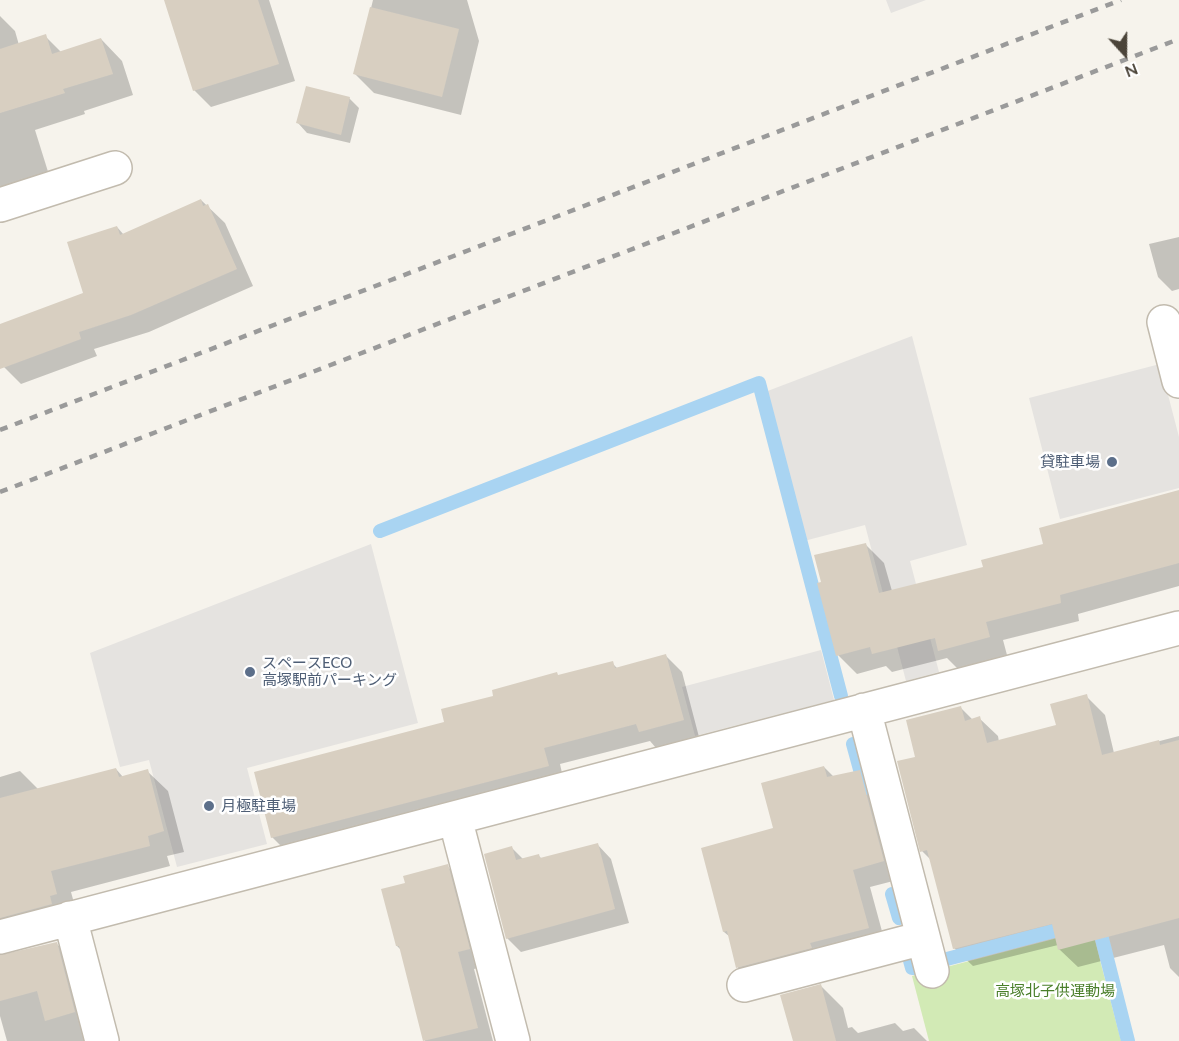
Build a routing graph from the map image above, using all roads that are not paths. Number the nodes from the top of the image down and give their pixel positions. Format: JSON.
{"nodes":[{"id":1,"x":115,"y":168,"type":"dead end"},
{"id":2,"x":0,"y":205,"type":"edge"},
{"id":3,"x":1164,"y":322,"type":"dead end"},
{"id":4,"x":1178,"y":370,"type":"edge"},
{"id":5,"x":1179,"y":628,"type":"edge"},
{"id":6,"x":864,"y":710,"type":"junction"},
{"id":7,"x":455,"y":818,"type":"junction"},
{"id":8,"x":70,"y":918,"type":"junction"},
{"id":9,"x":0,"y":937,"type":"edge"},
{"id":10,"x":923,"y":938,"type":"junction"},
{"id":11,"x":932,"y":971,"type":"dead end"},
{"id":12,"x":744,"y":985,"type":"dead end"},
{"id":13,"x":102,"y":1041,"type":"edge"},
{"id":14,"x":513,"y":1041,"type":"edge"}],
"edges":[{"from":1,"to":2,"type":"street"},
{"from":3,"to":4,"type":"street"},
{"from":5,"to":6,"type":"street"},
{"from":6,"to":7,"type":"street"},
{"from":6,"to":10,"type":"street"},
{"from":7,"to":8,"type":"street"},
{"from":7,"to":14,"type":"street"},
{"from":8,"to":9,"type":"street"},
{"from":8,"to":13,"type":"street"},
{"from":10,"to":11,"type":"street"},
{"from":10,"to":12,"type":"street"}]}
